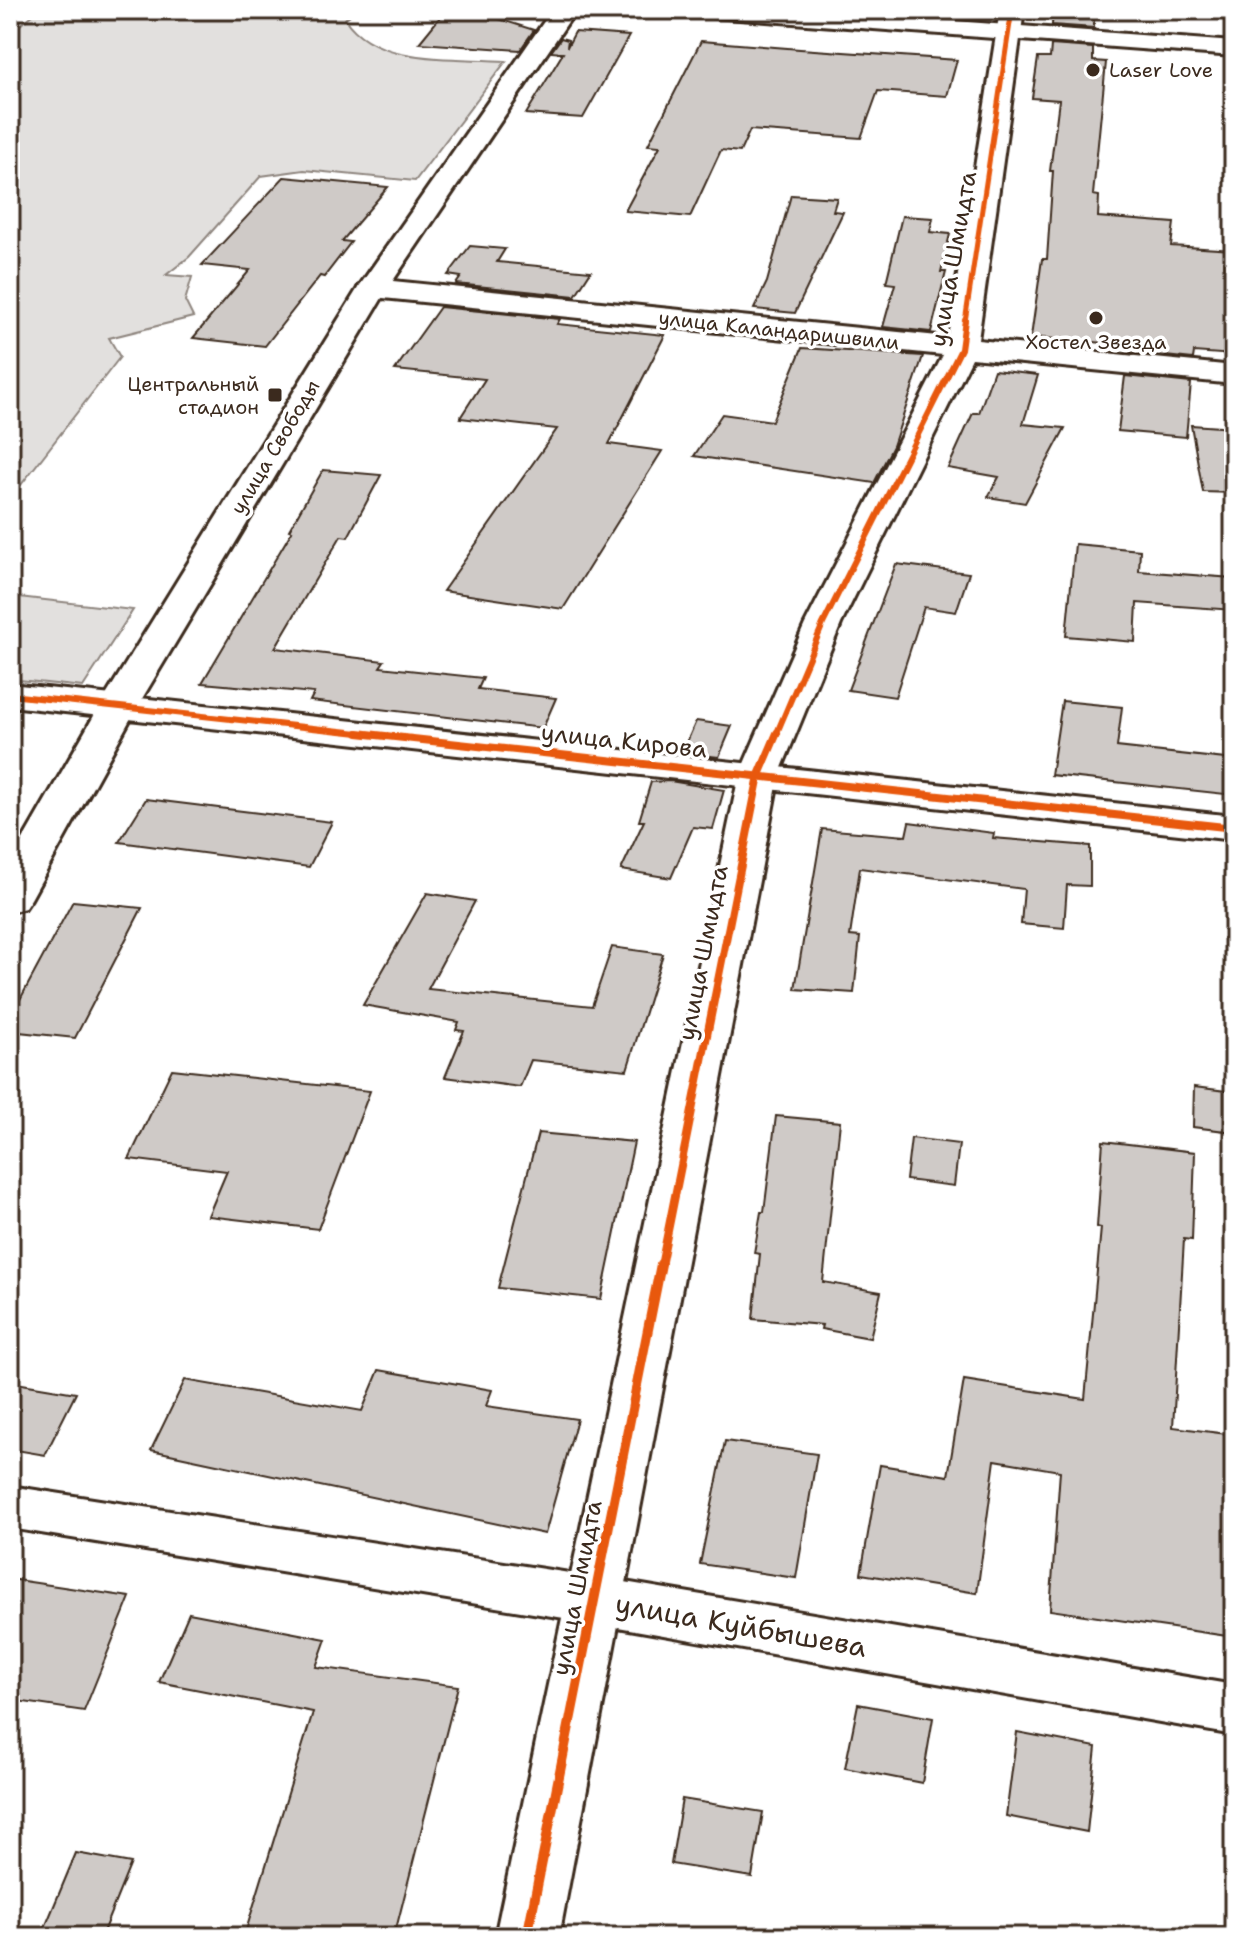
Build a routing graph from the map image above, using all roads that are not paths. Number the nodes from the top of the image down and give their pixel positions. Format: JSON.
{"nodes":[{"id":1,"x":564,"y":10,"type":"edge"},
{"id":2,"x":713,"y":10,"type":"edge"},
{"id":3,"x":1012,"y":21,"type":"edge"},
{"id":4,"x":1234,"y":49,"type":"edge"},
{"id":5,"x":373,"y":288,"type":"junction"},
{"id":6,"x":961,"y":349,"type":"junction"},
{"id":7,"x":1234,"y":375,"type":"edge"},
{"id":8,"x":10,"y":695,"type":"edge"},
{"id":9,"x":118,"y":707,"type":"junction"},
{"id":10,"x":759,"y":775,"type":"junction"},
{"id":11,"x":1234,"y":828,"type":"edge"},
{"id":12,"x":10,"y":899,"type":"edge"},
{"id":13,"x":10,"y":1507,"type":"edge"},
{"id":14,"x":595,"y":1600,"type":"junction"},
{"id":15,"x":1234,"y":1710,"type":"edge"},
{"id":16,"x":527,"y":1937,"type":"edge"}],
"edges":[{"from":1,"to":5,"type":"street","name":"улица Свободы"},
{"from":2,"to":3,"type":"street"},
{"from":3,"to":4,"type":"street"},
{"from":3,"to":6,"type":"street","name":"улица Шмидта"},
{"from":5,"to":6,"type":"street","name":"улица Каландаришвили"},
{"from":5,"to":9,"type":"street","name":"улица Свободы"},
{"from":6,"to":7,"type":"street","name":"улица Каландаришвили"},
{"from":6,"to":10,"type":"street","name":"улица Шмидта"},
{"from":8,"to":9,"type":"street","name":"улица Кирова"},
{"from":9,"to":10,"type":"street","name":"улица Кирова"},
{"from":9,"to":12,"type":"street","name":"улица Свободы"},
{"from":10,"to":11,"type":"street","name":"улица Кирова"},
{"from":10,"to":14,"type":"street","name":"улица Шмидта"},
{"from":13,"to":14,"type":"street","name":"улица Куйбышева"},
{"from":14,"to":15,"type":"street","name":"улица Куйбышева"},
{"from":14,"to":16,"type":"street","name":"улица Шмидта"}]}
